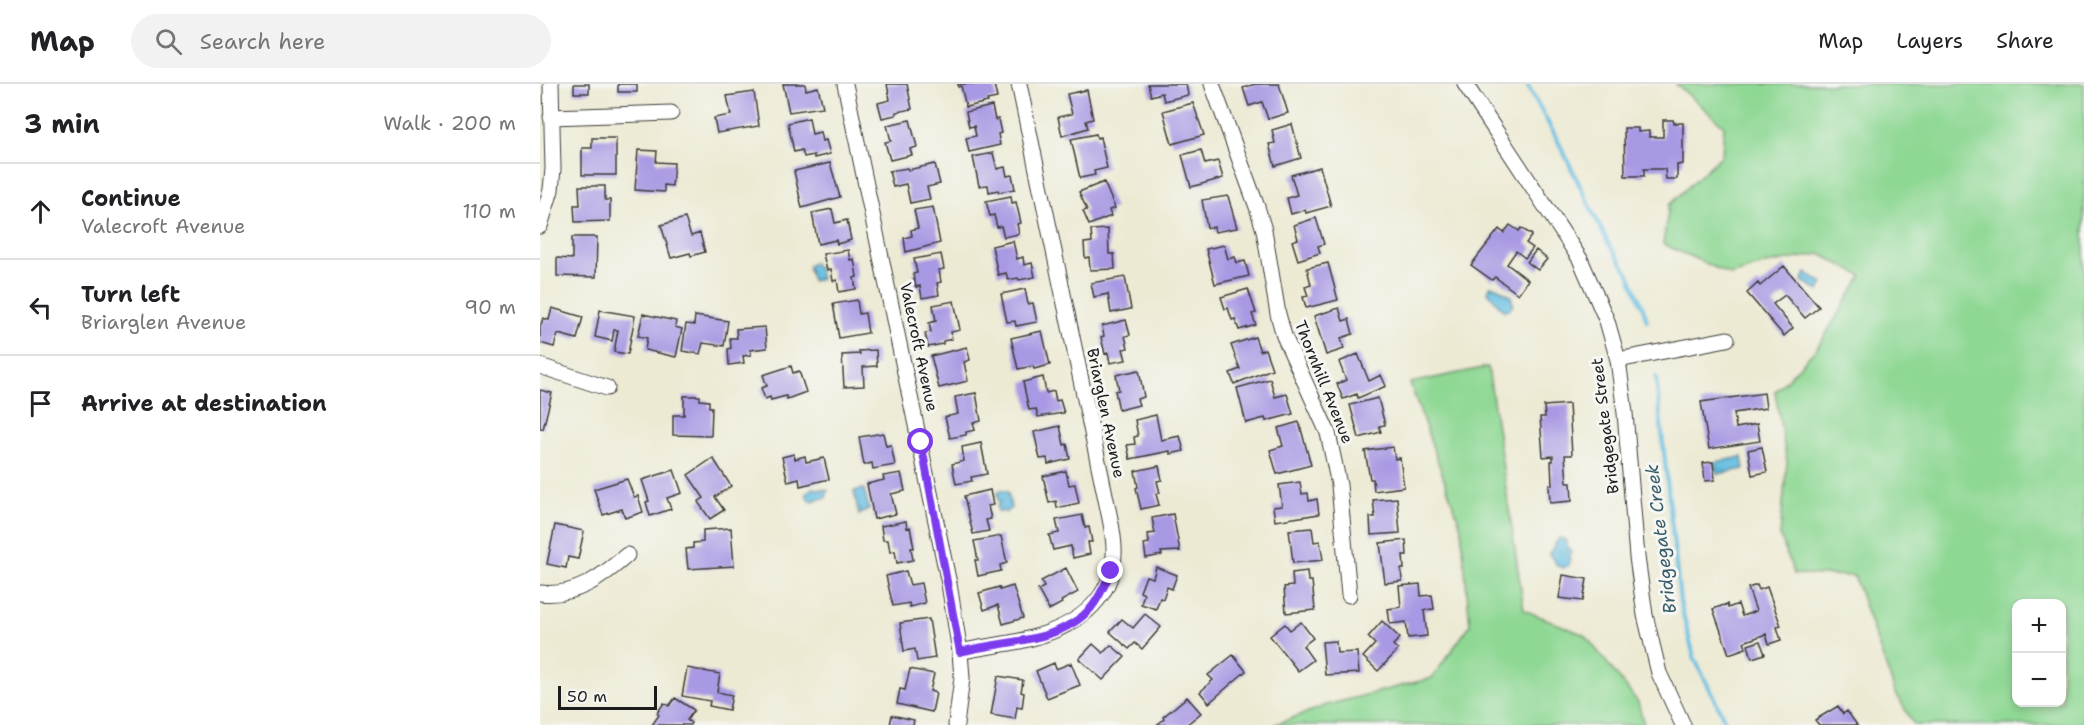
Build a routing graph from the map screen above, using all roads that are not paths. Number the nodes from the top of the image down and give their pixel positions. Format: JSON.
{"nodes":[{"id":1,"x":551,"y":84,"type":"edge"},
{"id":2,"x":844,"y":84,"type":"edge"},
{"id":3,"x":1019,"y":84,"type":"edge"},
{"id":4,"x":1212,"y":84,"type":"edge"},
{"id":5,"x":1465,"y":84,"type":"edge"},
{"id":6,"x":671,"y":113,"type":"dead end"},
{"id":7,"x":551,"y":117,"type":"junction"},
{"id":8,"x":540,"y":226,"type":"edge"},
{"id":9,"x":1727,"y":339,"type":"dead end"},
{"id":10,"x":1618,"y":360,"type":"junction"},
{"id":11,"x":540,"y":366,"type":"edge"},
{"id":12,"x":607,"y":388,"type":"dead end"},
{"id":13,"x":627,"y":555,"type":"dead end"},
{"id":14,"x":540,"y":592,"type":"edge"},
{"id":15,"x":1349,"y":595,"type":"dead end"},
{"id":16,"x":960,"y":652,"type":"junction"},
{"id":17,"x":956,"y":725,"type":"edge"},
{"id":18,"x":1683,"y":725,"type":"edge"}],
"edges":[{"from":1,"to":7,"type":"street"},
{"from":2,"to":16,"type":"street","name":"Valecroft Avenue"},
{"from":3,"to":16,"type":"street","name":"Briarglen Avenue"},
{"from":4,"to":15,"type":"street","name":"Thornhill Avenue"},
{"from":5,"to":10,"type":"street","name":"Bridgegate Street"},
{"from":6,"to":7,"type":"street"},
{"from":7,"to":8,"type":"street"},
{"from":9,"to":10,"type":"street"},
{"from":10,"to":18,"type":"street","name":"Bridgegate Street"},
{"from":11,"to":12,"type":"street"},
{"from":13,"to":14,"type":"street"},
{"from":16,"to":17,"type":"street","name":"Valecroft Avenue"}]}
